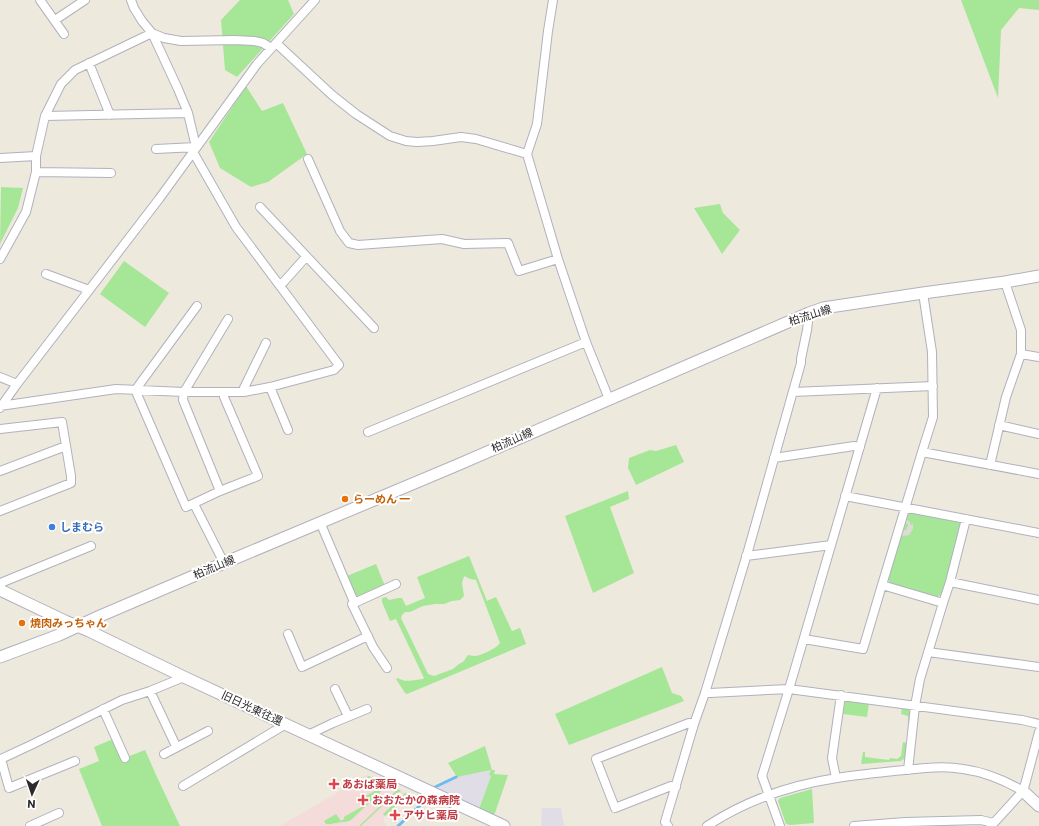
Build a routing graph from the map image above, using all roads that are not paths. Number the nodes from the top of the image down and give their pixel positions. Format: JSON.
{"nodes":[{"id":1,"x":40,"y":0,"type":"edge"},
{"id":2,"x":85,"y":0,"type":"edge"},
{"id":3,"x":131,"y":0,"type":"edge"},
{"id":4,"x":315,"y":0,"type":"edge"},
{"id":5,"x":553,"y":0,"type":"edge"},
{"id":6,"x":55,"y":20,"type":"junction"},
{"id":7,"x":152,"y":33,"type":"junction"},
{"id":8,"x":64,"y":34,"type":"dead end"},
{"id":9,"x":274,"y":46,"type":"junction"},
{"id":10,"x":89,"y":63,"type":"junction"},
{"id":11,"x":188,"y":114,"type":"junction"},
{"id":12,"x":110,"y":115,"type":"junction"},
{"id":13,"x":46,"y":116,"type":"junction"},
{"id":14,"x":156,"y":149,"type":"dead end"},
{"id":15,"x":195,"y":150,"type":"junction"},
{"id":16,"x":527,"y":154,"type":"junction"},
{"id":17,"x":36,"y":156,"type":"junction"},
{"id":18,"x":0,"y":158,"type":"edge"},
{"id":19,"x":308,"y":159,"type":"dead end"},
{"id":20,"x":36,"y":172,"type":"junction"},
{"id":21,"x":110,"y":173,"type":"dead end"},
{"id":22,"x":260,"y":207,"type":"dead end"},
{"id":23,"x":306,"y":257,"type":"junction"},
{"id":24,"x":0,"y":259,"type":"edge"},
{"id":25,"x":558,"y":259,"type":"junction"},
{"id":26,"x":46,"y":274,"type":"dead end"},
{"id":27,"x":1039,"y":276,"type":"edge"},
{"id":28,"x":1005,"y":282,"type":"junction"},
{"id":29,"x":280,"y":286,"type":"junction"},
{"id":30,"x":89,"y":290,"type":"junction"},
{"id":31,"x":923,"y":293,"type":"junction"},
{"id":32,"x":197,"y":306,"type":"dead end"},
{"id":33,"x":809,"y":313,"type":"junction"},
{"id":34,"x":228,"y":319,"type":"dead end"},
{"id":35,"x":374,"y":328,"type":"dead end"},
{"id":36,"x":586,"y":342,"type":"junction"},
{"id":37,"x":266,"y":343,"type":"dead end"},
{"id":38,"x":1021,"y":354,"type":"junction"},
{"id":39,"x":1039,"y":358,"type":"edge"},
{"id":40,"x":0,"y":377,"type":"edge"},
{"id":41,"x":17,"y":384,"type":"junction"},
{"id":42,"x":933,"y":386,"type":"junction"},
{"id":43,"x":270,"y":387,"type":"junction"},
{"id":44,"x":877,"y":388,"type":"junction"},
{"id":45,"x":136,"y":390,"type":"junction"},
{"id":46,"x":184,"y":392,"type":"junction"},
{"id":47,"x":224,"y":392,"type":"junction"},
{"id":48,"x":244,"y":392,"type":"junction"},
{"id":49,"x":793,"y":392,"type":"junction"},
{"id":50,"x":609,"y":399,"type":"junction"},
{"id":51,"x":0,"y":407,"type":"edge"},
{"id":52,"x":999,"y":425,"type":"junction"},
{"id":53,"x":0,"y":429,"type":"edge"},
{"id":54,"x":288,"y":430,"type":"dead end"},
{"id":55,"x":368,"y":432,"type":"dead end"},
{"id":56,"x":1039,"y":434,"type":"edge"},
{"id":57,"x":66,"y":446,"type":"junction"},
{"id":58,"x":860,"y":448,"type":"junction"},
{"id":59,"x":922,"y":452,"type":"junction"},
{"id":60,"x":774,"y":458,"type":"junction"},
{"id":61,"x":990,"y":465,"type":"junction"},
{"id":62,"x":0,"y":471,"type":"edge"},
{"id":63,"x":1039,"y":474,"type":"edge"},
{"id":64,"x":220,"y":491,"type":"junction"},
{"id":65,"x":845,"y":496,"type":"junction"},
{"id":66,"x":194,"y":504,"type":"junction"},
{"id":67,"x":906,"y":507,"type":"junction"},
{"id":68,"x":0,"y":510,"type":"edge"},
{"id":69,"x":966,"y":519,"type":"junction"},
{"id":70,"x":320,"y":522,"type":"junction"},
{"id":71,"x":1039,"y":533,"type":"edge"},
{"id":72,"x":831,"y":545,"type":"junction"},
{"id":73,"x":91,"y":546,"type":"dead end"},
{"id":74,"x":746,"y":556,"type":"junction"},
{"id":75,"x":224,"y":563,"type":"junction"},
{"id":76,"x":950,"y":582,"type":"junction"},
{"id":77,"x":396,"y":584,"type":"dead end"},
{"id":78,"x":882,"y":585,"type":"junction"},
{"id":79,"x":0,"y":588,"type":"edge"},
{"id":80,"x":1039,"y":600,"type":"edge"},
{"id":81,"x":354,"y":602,"type":"junction"},
{"id":82,"x":942,"y":603,"type":"junction"},
{"id":83,"x":78,"y":626,"type":"junction"},
{"id":84,"x":288,"y":634,"type":"dead end"},
{"id":85,"x":368,"y":636,"type":"junction"},
{"id":86,"x":804,"y":639,"type":"junction"},
{"id":87,"x":928,"y":652,"type":"junction"},
{"id":88,"x":0,"y":657,"type":"edge"},
{"id":89,"x":1039,"y":667,"type":"edge"},
{"id":90,"x":387,"y":668,"type":"dead end"},
{"id":91,"x":184,"y":677,"type":"junction"},
{"id":92,"x":335,"y":688,"type":"dead end"},
{"id":93,"x":789,"y":689,"type":"junction"},
{"id":94,"x":150,"y":691,"type":"junction"},
{"id":95,"x":705,"y":693,"type":"junction"},
{"id":96,"x":841,"y":695,"type":"junction"},
{"id":97,"x":915,"y":706,"type":"junction"},
{"id":98,"x":103,"y":709,"type":"junction"},
{"id":99,"x":367,"y":709,"type":"dead end"},
{"id":100,"x":348,"y":716,"type":"junction"},
{"id":101,"x":286,"y":724,"type":"junction"},
{"id":102,"x":694,"y":724,"type":"junction"},
{"id":103,"x":1039,"y":724,"type":"edge"},
{"id":104,"x":208,"y":731,"type":"dead end"},
{"id":105,"x":1039,"y":732,"type":"edge"},
{"id":106,"x":308,"y":734,"type":"junction"},
{"id":107,"x":176,"y":746,"type":"junction"},
{"id":108,"x":164,"y":754,"type":"dead end"},
{"id":109,"x":125,"y":758,"type":"dead end"},
{"id":110,"x":1,"y":759,"type":"edge"},
{"id":111,"x":75,"y":760,"type":"dead end"},
{"id":112,"x":908,"y":770,"type":"junction"},
{"id":113,"x":836,"y":778,"type":"junction"},
{"id":114,"x":183,"y":786,"type":"dead end"},
{"id":115,"x":676,"y":787,"type":"junction"},
{"id":116,"x":1023,"y":791,"type":"junction"},
{"id":117,"x":769,"y":796,"type":"junction"},
{"id":118,"x":1039,"y":806,"type":"edge"},
{"id":119,"x":59,"y":813,"type":"dead end"},
{"id":120,"x":718,"y":823,"type":"edge"},
{"id":121,"x":992,"y":825,"type":"edge"},
{"id":122,"x":30,"y":826,"type":"edge"},
{"id":123,"x":504,"y":826,"type":"edge"},
{"id":124,"x":668,"y":826,"type":"edge"},
{"id":125,"x":707,"y":826,"type":"edge"},
{"id":126,"x":780,"y":826,"type":"edge"},
{"id":127,"x":854,"y":826,"type":"edge"}],
"edges":[{"from":1,"to":6,"type":"street"},
{"from":2,"to":6,"type":"street"},
{"from":3,"to":7,"type":"street"},
{"from":4,"to":9,"type":"street"},
{"from":5,"to":16,"type":"street"},
{"from":6,"to":8,"type":"street"},
{"from":7,"to":9,"type":"street"},
{"from":7,"to":10,"type":"street"},
{"from":7,"to":11,"type":"street"},
{"from":9,"to":15,"type":"street"},
{"from":9,"to":16,"type":"street"},
{"from":10,"to":12,"type":"street"},
{"from":10,"to":13,"type":"street"},
{"from":11,"to":12,"type":"street"},
{"from":11,"to":15,"type":"street"},
{"from":12,"to":13,"type":"street"},
{"from":13,"to":17,"type":"street"},
{"from":14,"to":15,"type":"street"},
{"from":15,"to":29,"type":"street"},
{"from":15,"to":30,"type":"street"},
{"from":16,"to":25,"type":"street"},
{"from":17,"to":18,"type":"street"},
{"from":17,"to":20,"type":"street"},
{"from":19,"to":25,"type":"street"},
{"from":20,"to":21,"type":"street"},
{"from":20,"to":24,"type":"street"},
{"from":22,"to":23,"type":"street"},
{"from":23,"to":29,"type":"street"},
{"from":23,"to":35,"type":"street"},
{"from":25,"to":36,"type":"street"},
{"from":26,"to":30,"type":"street"},
{"from":27,"to":28,"type":"main road","name":"柏流山線"},
{"from":28,"to":31,"type":"main road","name":"柏流山線"},
{"from":28,"to":38,"type":"street"},
{"from":29,"to":43,"type":"street"},
{"from":30,"to":41,"type":"street"},
{"from":31,"to":33,"type":"main road","name":"柏流山線"},
{"from":31,"to":42,"type":"street"},
{"from":32,"to":45,"type":"street"},
{"from":33,"to":49,"type":"street"},
{"from":33,"to":50,"type":"main road","name":"柏流山線"},
{"from":34,"to":46,"type":"street"},
{"from":36,"to":50,"type":"street"},
{"from":36,"to":55,"type":"street"},
{"from":37,"to":48,"type":"street"},
{"from":38,"to":39,"type":"street"},
{"from":38,"to":52,"type":"street"},
{"from":40,"to":41,"type":"street"},
{"from":41,"to":51,"type":"street"},
{"from":42,"to":44,"type":"street"},
{"from":42,"to":59,"type":"street"},
{"from":43,"to":48,"type":"street"},
{"from":43,"to":54,"type":"street"},
{"from":44,"to":49,"type":"street"},
{"from":44,"to":58,"type":"street"},
{"from":45,"to":46,"type":"street"},
{"from":45,"to":51,"type":"street"},
{"from":45,"to":66,"type":"street"},
{"from":46,"to":47,"type":"street"},
{"from":46,"to":64,"type":"street"},
{"from":47,"to":48,"type":"street"},
{"from":47,"to":64,"type":"street"},
{"from":49,"to":60,"type":"street"},
{"from":50,"to":70,"type":"main road","name":"柏流山線"},
{"from":52,"to":56,"type":"street"},
{"from":52,"to":61,"type":"street"},
{"from":53,"to":57,"type":"street"},
{"from":57,"to":62,"type":"street"},
{"from":57,"to":68,"type":"street"},
{"from":58,"to":60,"type":"street"},
{"from":58,"to":65,"type":"street"},
{"from":59,"to":61,"type":"street"},
{"from":59,"to":67,"type":"street"},
{"from":60,"to":74,"type":"street"},
{"from":61,"to":63,"type":"street"},
{"from":64,"to":66,"type":"street"},
{"from":65,"to":67,"type":"street"},
{"from":65,"to":72,"type":"street"},
{"from":66,"to":75,"type":"street"},
{"from":67,"to":69,"type":"street"},
{"from":67,"to":78,"type":"street"},
{"from":69,"to":71,"type":"street"},
{"from":69,"to":76,"type":"street"},
{"from":70,"to":75,"type":"main road","name":"柏流山線"},
{"from":70,"to":81,"type":"street"},
{"from":72,"to":74,"type":"street"},
{"from":72,"to":86,"type":"street"},
{"from":73,"to":79,"type":"street"},
{"from":74,"to":95,"type":"street"},
{"from":75,"to":83,"type":"main road","name":"柏流山線"},
{"from":76,"to":80,"type":"street"},
{"from":76,"to":82,"type":"street"},
{"from":77,"to":81,"type":"street"},
{"from":78,"to":82,"type":"street"},
{"from":78,"to":86,"type":"street"},
{"from":79,"to":83,"type":"main road","name":"旧日光東往還"},
{"from":81,"to":85,"type":"street"},
{"from":82,"to":87,"type":"street"},
{"from":83,"to":88,"type":"main road","name":"柏流山線"},
{"from":83,"to":91,"type":"main road","name":"旧日光東往還"},
{"from":84,"to":85,"type":"street"},
{"from":85,"to":90,"type":"street"},
{"from":86,"to":93,"type":"street"},
{"from":87,"to":89,"type":"street"},
{"from":87,"to":97,"type":"street"},
{"from":91,"to":94,"type":"street"},
{"from":91,"to":101,"type":"main road","name":"旧日光東往還"},
{"from":92,"to":100,"type":"street"},
{"from":93,"to":95,"type":"street"},
{"from":93,"to":96,"type":"street"},
{"from":93,"to":117,"type":"street"},
{"from":94,"to":98,"type":"street"},
{"from":94,"to":107,"type":"street"},
{"from":95,"to":102,"type":"street"},
{"from":96,"to":97,"type":"street"},
{"from":96,"to":113,"type":"street"},
{"from":97,"to":103,"type":"street"},
{"from":97,"to":112,"type":"street"},
{"from":98,"to":109,"type":"street"},
{"from":98,"to":110,"type":"street"},
{"from":99,"to":100,"type":"street"},
{"from":100,"to":106,"type":"street"},
{"from":101,"to":106,"type":"main road","name":"旧日光東往還"},
{"from":101,"to":114,"type":"street"},
{"from":102,"to":115,"type":"street"},
{"from":102,"to":115,"type":"street"},
{"from":104,"to":107,"type":"street"},
{"from":105,"to":116,"type":"street"},
{"from":106,"to":123,"type":"main road","name":"旧日光東往還"},
{"from":107,"to":108,"type":"street"},
{"from":110,"to":111,"type":"street"},
{"from":112,"to":113,"type":"street"},
{"from":112,"to":116,"type":"street"},
{"from":113,"to":117,"type":"street"},
{"from":115,"to":124,"type":"street"},
{"from":116,"to":118,"type":"main road"},
{"from":116,"to":121,"type":"street"},
{"from":117,"to":120,"type":"street"},
{"from":117,"to":126,"type":"street"},
{"from":119,"to":122,"type":"street"},
{"from":120,"to":125,"type":"street"},
{"from":121,"to":127,"type":"street"}]}
